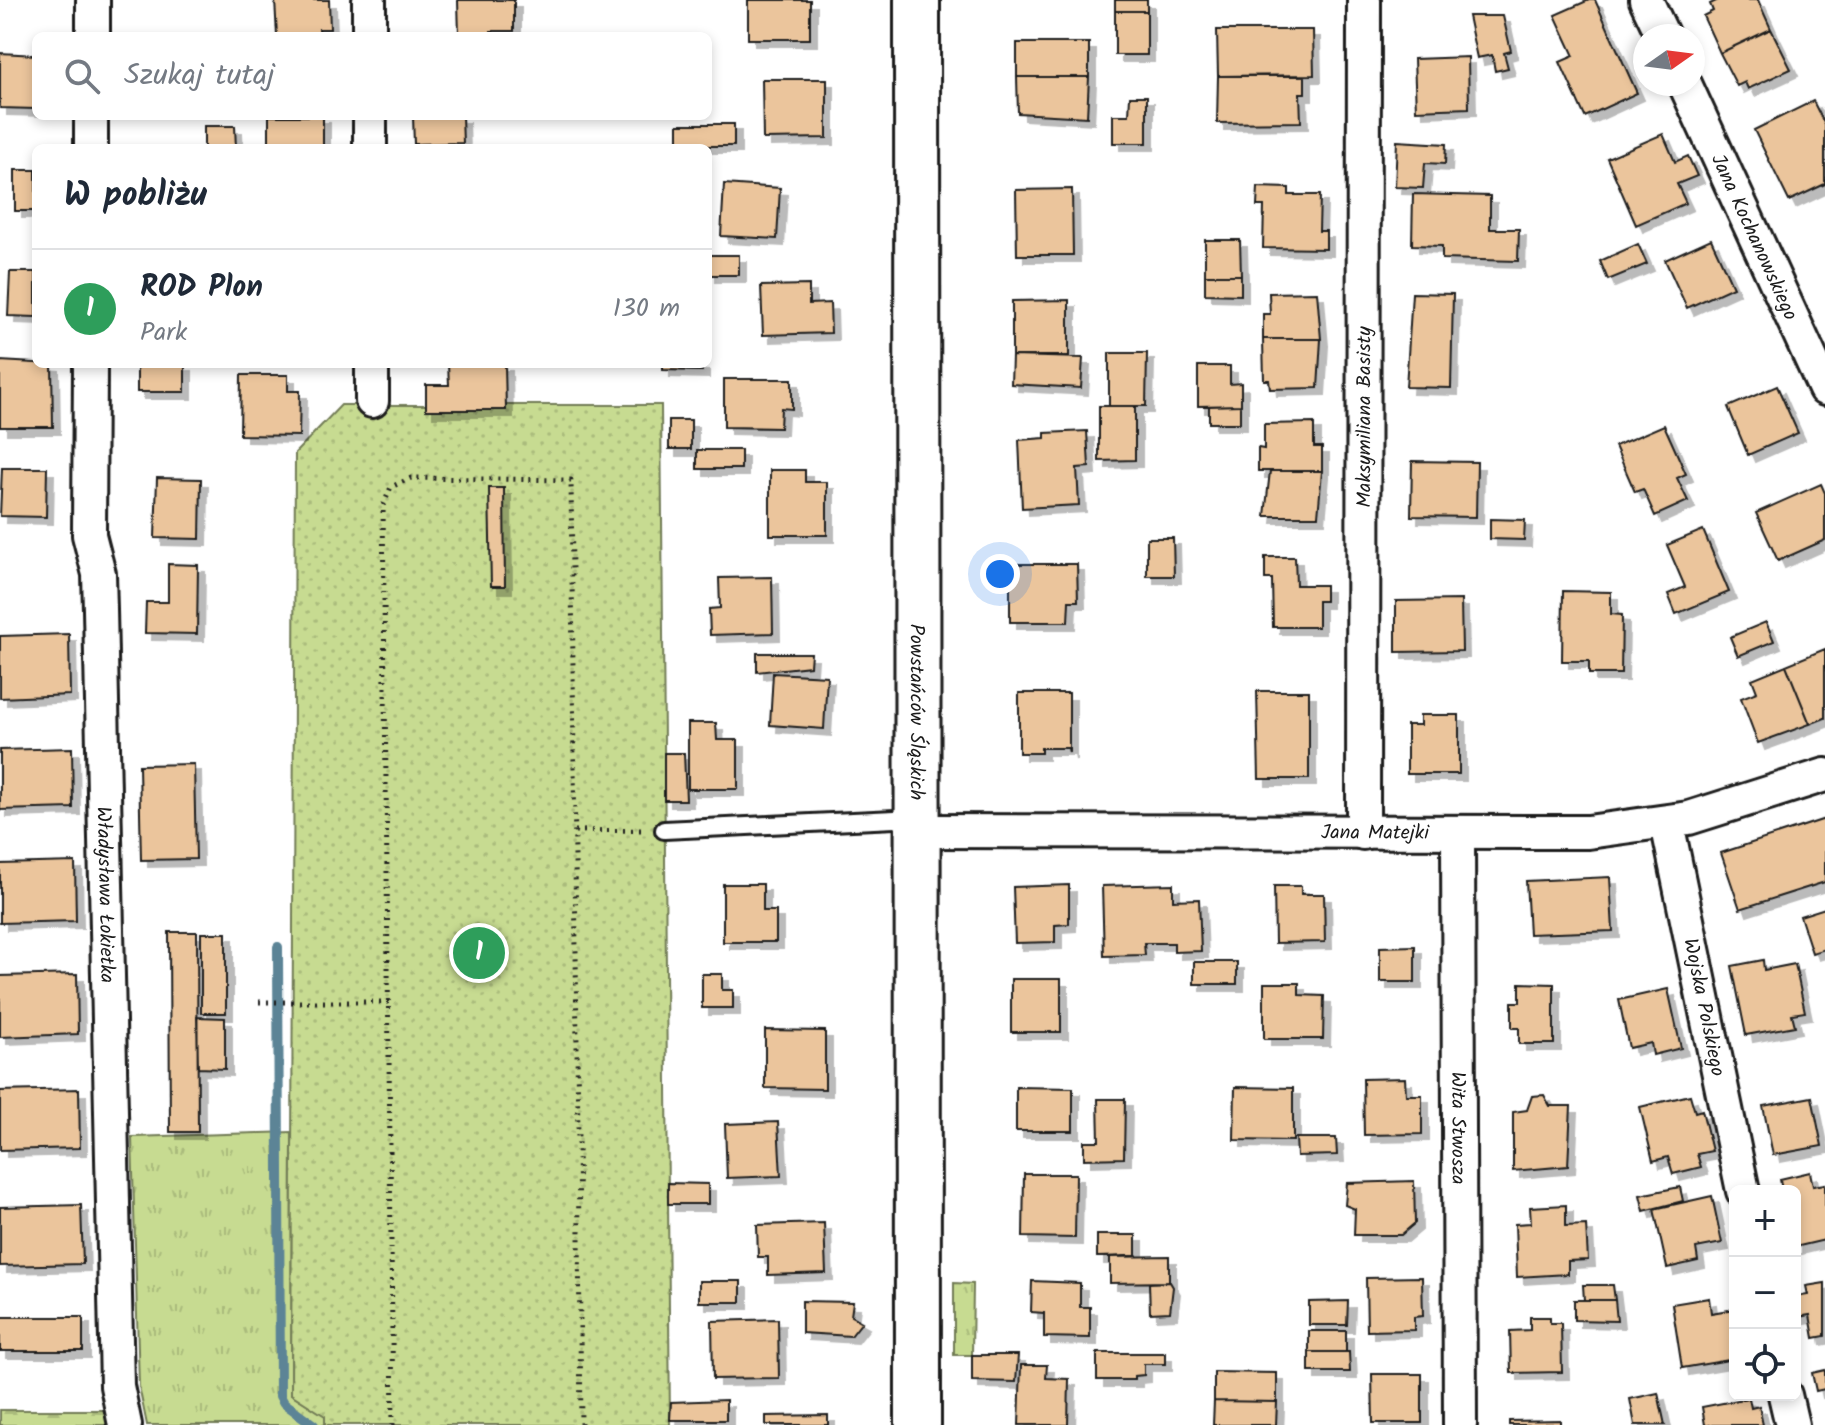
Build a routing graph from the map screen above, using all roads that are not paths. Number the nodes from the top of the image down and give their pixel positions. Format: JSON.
{"nodes":[{"id":1,"x":93,"y":0,"type":"edge"},
{"id":2,"x":369,"y":0,"type":"edge"},
{"id":3,"x":917,"y":0,"type":"edge"},
{"id":4,"x":1364,"y":0,"type":"edge"},
{"id":5,"x":1646,"y":0,"type":"edge"},
{"id":6,"x":1657,"y":24,"type":"edge"},
{"id":7,"x":93,"y":32,"type":"edge"},
{"id":8,"x":369,"y":32,"type":"edge"},
{"id":9,"x":1691,"y":96,"type":"edge"},
{"id":10,"x":91,"y":120,"type":"edge"},
{"id":11,"x":370,"y":120,"type":"edge"},
{"id":12,"x":91,"y":144,"type":"edge"},
{"id":13,"x":370,"y":144,"type":"edge"},
{"id":14,"x":90,"y":368,"type":"edge"},
{"id":15,"x":372,"y":368,"type":"edge"},
{"id":16,"x":1825,"y":389,"type":"edge"},
{"id":17,"x":372,"y":401,"type":"dead end"},
{"id":18,"x":1825,"y":775,"type":"edge"},
{"id":19,"x":1667,"y":823,"type":"junction"},
{"id":20,"x":917,"y":824,"type":"junction"},
{"id":21,"x":664,"y":830,"type":"road end"},
{"id":22,"x":1458,"y":832,"type":"junction"},
{"id":23,"x":1363,"y":833,"type":"junction"},
{"id":24,"x":1742,"y":1185,"type":"edge"},
{"id":25,"x":1786,"y":1401,"type":"edge"},
{"id":26,"x":125,"y":1425,"type":"edge"},
{"id":27,"x":918,"y":1425,"type":"edge"},
{"id":28,"x":1460,"y":1425,"type":"edge"},
{"id":29,"x":1792,"y":1425,"type":"edge"}],
"edges":[{"from":1,"to":7,"type":"street"},
{"from":2,"to":8,"type":"street"},
{"from":3,"to":20,"type":"street","name":"Powstańców Śląskich"},
{"from":4,"to":23,"type":"street","name":"Maksymiliana Basisty"},
{"from":5,"to":6,"type":"street"},
{"from":9,"to":16,"type":"street","name":"Jana Kochanowskiego"},
{"from":10,"to":12,"type":"street"},
{"from":11,"to":13,"type":"street"},
{"from":14,"to":26,"type":"street","name":"Władysława Łokietka"},
{"from":15,"to":17,"type":"street"},
{"from":18,"to":19,"type":"street","name":"Jana Matejki"},
{"from":19,"to":22,"type":"street","name":"Jana Matejki"},
{"from":19,"to":24,"type":"street","name":"Wojska Polskiego"},
{"from":20,"to":21,"type":"lane"},
{"from":20,"to":23,"type":"street","name":"Jana Matejki"},
{"from":20,"to":27,"type":"street","name":"Powstańców Śląskich"},
{"from":22,"to":23,"type":"street","name":"Jana Matejki"},
{"from":22,"to":28,"type":"street","name":"Wita Stwosza"},
{"from":25,"to":29,"type":"street"}]}
